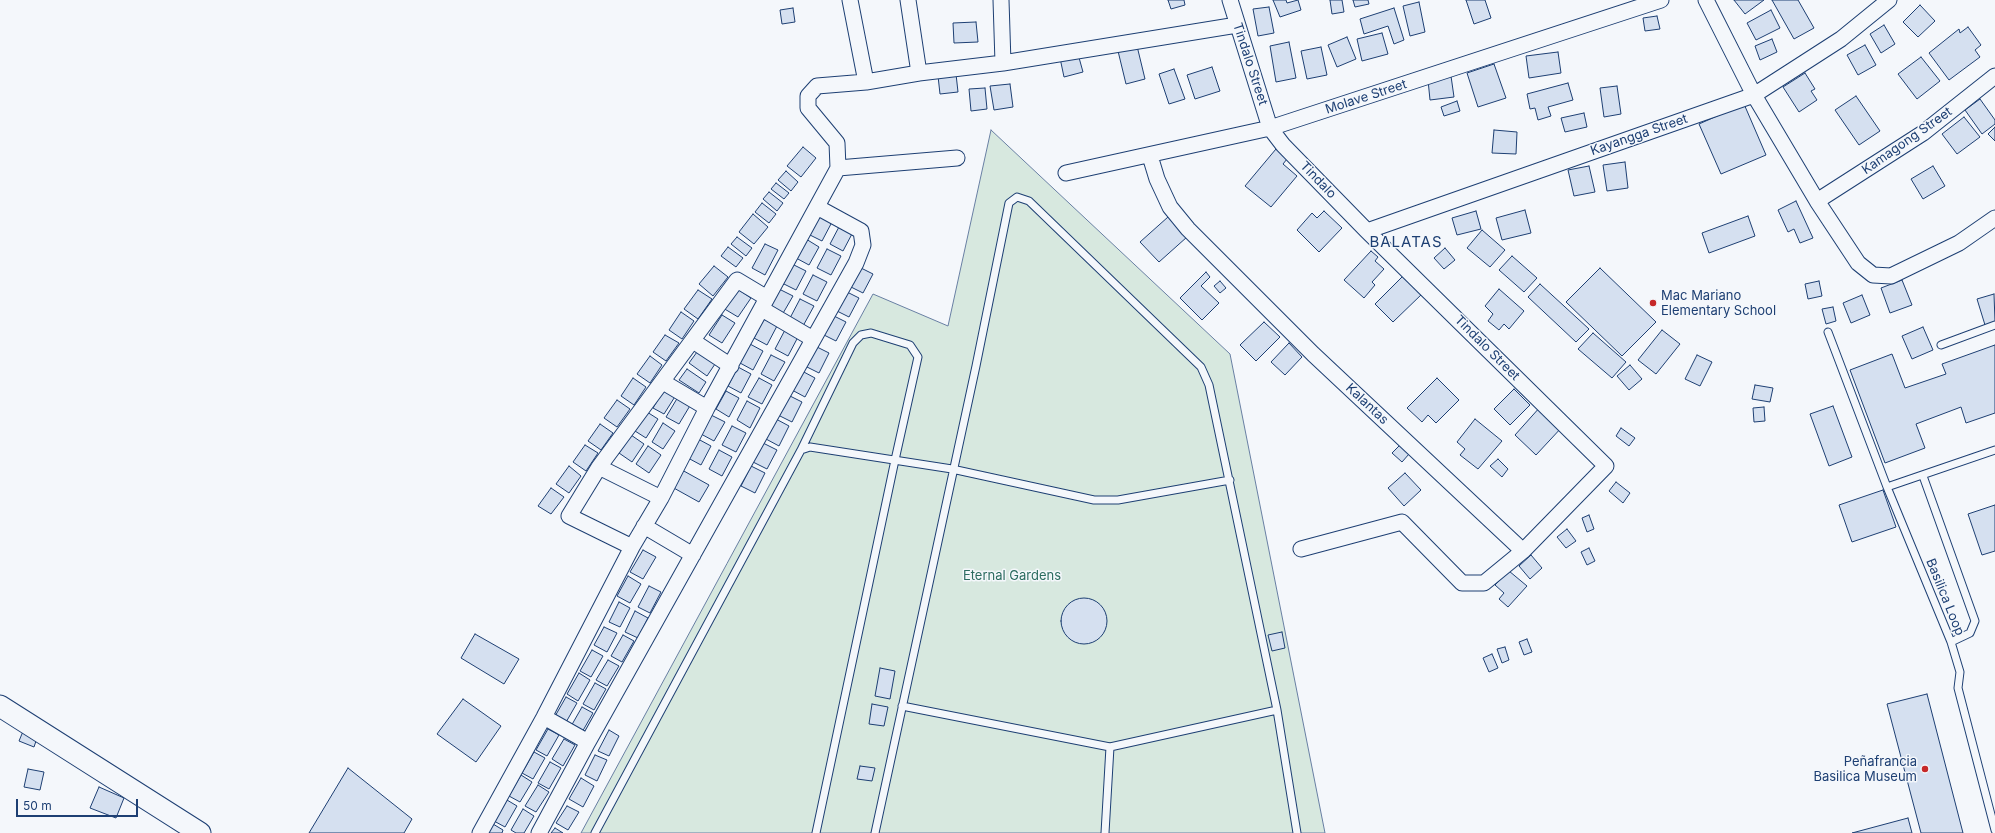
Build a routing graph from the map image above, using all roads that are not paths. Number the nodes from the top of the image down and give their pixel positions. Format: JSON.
{"nodes":[{"id":1,"x":850,"y":0,"type":"edge"},
{"id":2,"x":908,"y":0,"type":"edge"},
{"id":3,"x":1000,"y":0,"type":"edge"},
{"id":4,"x":1230,"y":0,"type":"edge"},
{"id":5,"x":1661,"y":0,"type":"edge"},
{"id":6,"x":1706,"y":0,"type":"edge"},
{"id":7,"x":1889,"y":0,"type":"edge"},
{"id":8,"x":1237,"y":25,"type":"junction"},
{"id":9,"x":1003,"y":63,"type":"junction"},
{"id":10,"x":919,"y":73,"type":"junction"},
{"id":11,"x":1995,"y":76,"type":"edge"},
{"id":12,"x":866,"y":82,"type":"junction"},
{"id":13,"x":1754,"y":95,"type":"junction"},
{"id":14,"x":1270,"y":128,"type":"junction"},
{"id":15,"x":1150,"y":156,"type":"junction"},
{"id":16,"x":957,"y":158,"type":"dead end"},
{"id":17,"x":838,"y":168,"type":"junction"},
{"id":18,"x":1066,"y":173,"type":"dead end"},
{"id":19,"x":1817,"y":201,"type":"junction"},
{"id":20,"x":817,"y":207,"type":"junction"},
{"id":21,"x":1995,"y":218,"type":"edge"},
{"id":22,"x":1367,"y":231,"type":"junction"},
{"id":23,"x":765,"y":303,"type":"junction"},
{"id":24,"x":1995,"y":325,"type":"edge"},
{"id":25,"x":1828,"y":332,"type":"dead end"},
{"id":26,"x":813,"y":339,"type":"junction"},
{"id":27,"x":692,"y":341,"type":"junction"},
{"id":28,"x":1941,"y":345,"type":"dead end"},
{"id":29,"x":731,"y":366,"type":"junction"},
{"id":30,"x":663,"y":382,"type":"junction"},
{"id":31,"x":706,"y":408,"type":"junction"},
{"id":32,"x":802,"y":450,"type":"junction"},
{"id":33,"x":1995,"y":450,"type":"edge"},
{"id":34,"x":895,"y":460,"type":"junction"},
{"id":35,"x":599,"y":468,"type":"junction"},
{"id":36,"x":952,"y":469,"type":"junction"},
{"id":37,"x":1923,"y":476,"type":"junction"},
{"id":38,"x":1230,"y":480,"type":"junction"},
{"id":39,"x":1887,"y":487,"type":"junction"},
{"id":40,"x":661,"y":498,"type":"junction"},
{"id":41,"x":644,"y":526,"type":"junction"},
{"id":42,"x":632,"y":547,"type":"junction"},
{"id":43,"x":1301,"y":549,"type":"dead end"},
{"id":44,"x":1523,"y":551,"type":"junction"},
{"id":45,"x":693,"y":555,"type":"junction"},
{"id":46,"x":1950,"y":642,"type":"junction"},
{"id":47,"x":0,"y":706,"type":"edge"},
{"id":48,"x":902,"y":706,"type":"junction"},
{"id":49,"x":1277,"y":710,"type":"junction"},
{"id":50,"x":544,"y":717,"type":"junction"},
{"id":51,"x":588,"y":742,"type":"junction"},
{"id":52,"x":1110,"y":747,"type":"junction"},
{"id":53,"x":1995,"y":830,"type":"edge"},
{"id":54,"x":200,"y":833,"type":"edge"},
{"id":55,"x":480,"y":833,"type":"edge"},
{"id":56,"x":539,"y":833,"type":"edge"},
{"id":57,"x":595,"y":833,"type":"edge"},
{"id":58,"x":816,"y":833,"type":"edge"},
{"id":59,"x":875,"y":833,"type":"edge"},
{"id":60,"x":1105,"y":833,"type":"edge"},
{"id":61,"x":1297,"y":833,"type":"edge"}],
"edges":[{"from":1,"to":12,"type":"street"},
{"from":2,"to":10,"type":"street"},
{"from":3,"to":9,"type":"street"},
{"from":4,"to":8,"type":"street","name":"Tindalo Street"},
{"from":5,"to":14,"type":"street","name":"Molave Street"},
{"from":6,"to":13,"type":"street"},
{"from":7,"to":13,"type":"street","name":"Kayangga Street"},
{"from":8,"to":9,"type":"street"},
{"from":8,"to":14,"type":"street","name":"Tindalo Street"},
{"from":9,"to":10,"type":"street"},
{"from":10,"to":12,"type":"street"},
{"from":11,"to":19,"type":"street","name":"Kamagong Street"},
{"from":12,"to":17,"type":"street"},
{"from":13,"to":19,"type":"street"},
{"from":13,"to":22,"type":"street","name":"Kayangga Street"},
{"from":14,"to":15,"type":"street","name":"Molave Street"},
{"from":14,"to":22,"type":"street","name":"Tindalo"},
{"from":15,"to":18,"type":"street","name":"Molave Street"},
{"from":15,"to":44,"type":"street","name":"Kalantas"},
{"from":16,"to":17,"type":"street"},
{"from":17,"to":20,"type":"street"},
{"from":19,"to":21,"type":"street"},
{"from":20,"to":23,"type":"street"},
{"from":20,"to":26,"type":"street"},
{"from":22,"to":44,"type":"street","name":"Tindalo Street"},
{"from":23,"to":26,"type":"street"},
{"from":23,"to":27,"type":"street"},
{"from":23,"to":29,"type":"street"},
{"from":24,"to":28,"type":"lane"},
{"from":25,"to":39,"type":"lane","name":"Basilica Loop"},
{"from":26,"to":45,"type":"street"},
{"from":27,"to":29,"type":"street"},
{"from":27,"to":30,"type":"street"},
{"from":29,"to":31,"type":"street"},
{"from":30,"to":31,"type":"street"},
{"from":30,"to":35,"type":"street"},
{"from":31,"to":40,"type":"street"},
{"from":32,"to":34,"type":"lane"},
{"from":32,"to":34,"type":"lane"},
{"from":32,"to":57,"type":"lane"},
{"from":33,"to":37,"type":"lane"},
{"from":34,"to":36,"type":"lane"},
{"from":34,"to":58,"type":"lane"},
{"from":35,"to":40,"type":"street"},
{"from":35,"to":42,"type":"street"},
{"from":36,"to":38,"type":"lane"},
{"from":36,"to":38,"type":"lane"},
{"from":36,"to":48,"type":"lane"},
{"from":37,"to":39,"type":"lane"},
{"from":37,"to":46,"type":"lane"},
{"from":38,"to":49,"type":"lane"},
{"from":39,"to":46,"type":"lane","name":"Basilica Loop"},
{"from":40,"to":41,"type":"street"},
{"from":41,"to":42,"type":"street"},
{"from":41,"to":45,"type":"street"},
{"from":42,"to":50,"type":"street"},
{"from":43,"to":44,"type":"street"},
{"from":45,"to":51,"type":"street"},
{"from":46,"to":53,"type":"lane","name":"Basilica Loop"},
{"from":47,"to":54,"type":"main road"},
{"from":48,"to":52,"type":"lane"},
{"from":48,"to":59,"type":"lane"},
{"from":49,"to":52,"type":"lane"},
{"from":49,"to":61,"type":"lane"},
{"from":50,"to":51,"type":"street"},
{"from":50,"to":55,"type":"street"},
{"from":51,"to":56,"type":"street"},
{"from":52,"to":60,"type":"lane"}]}
